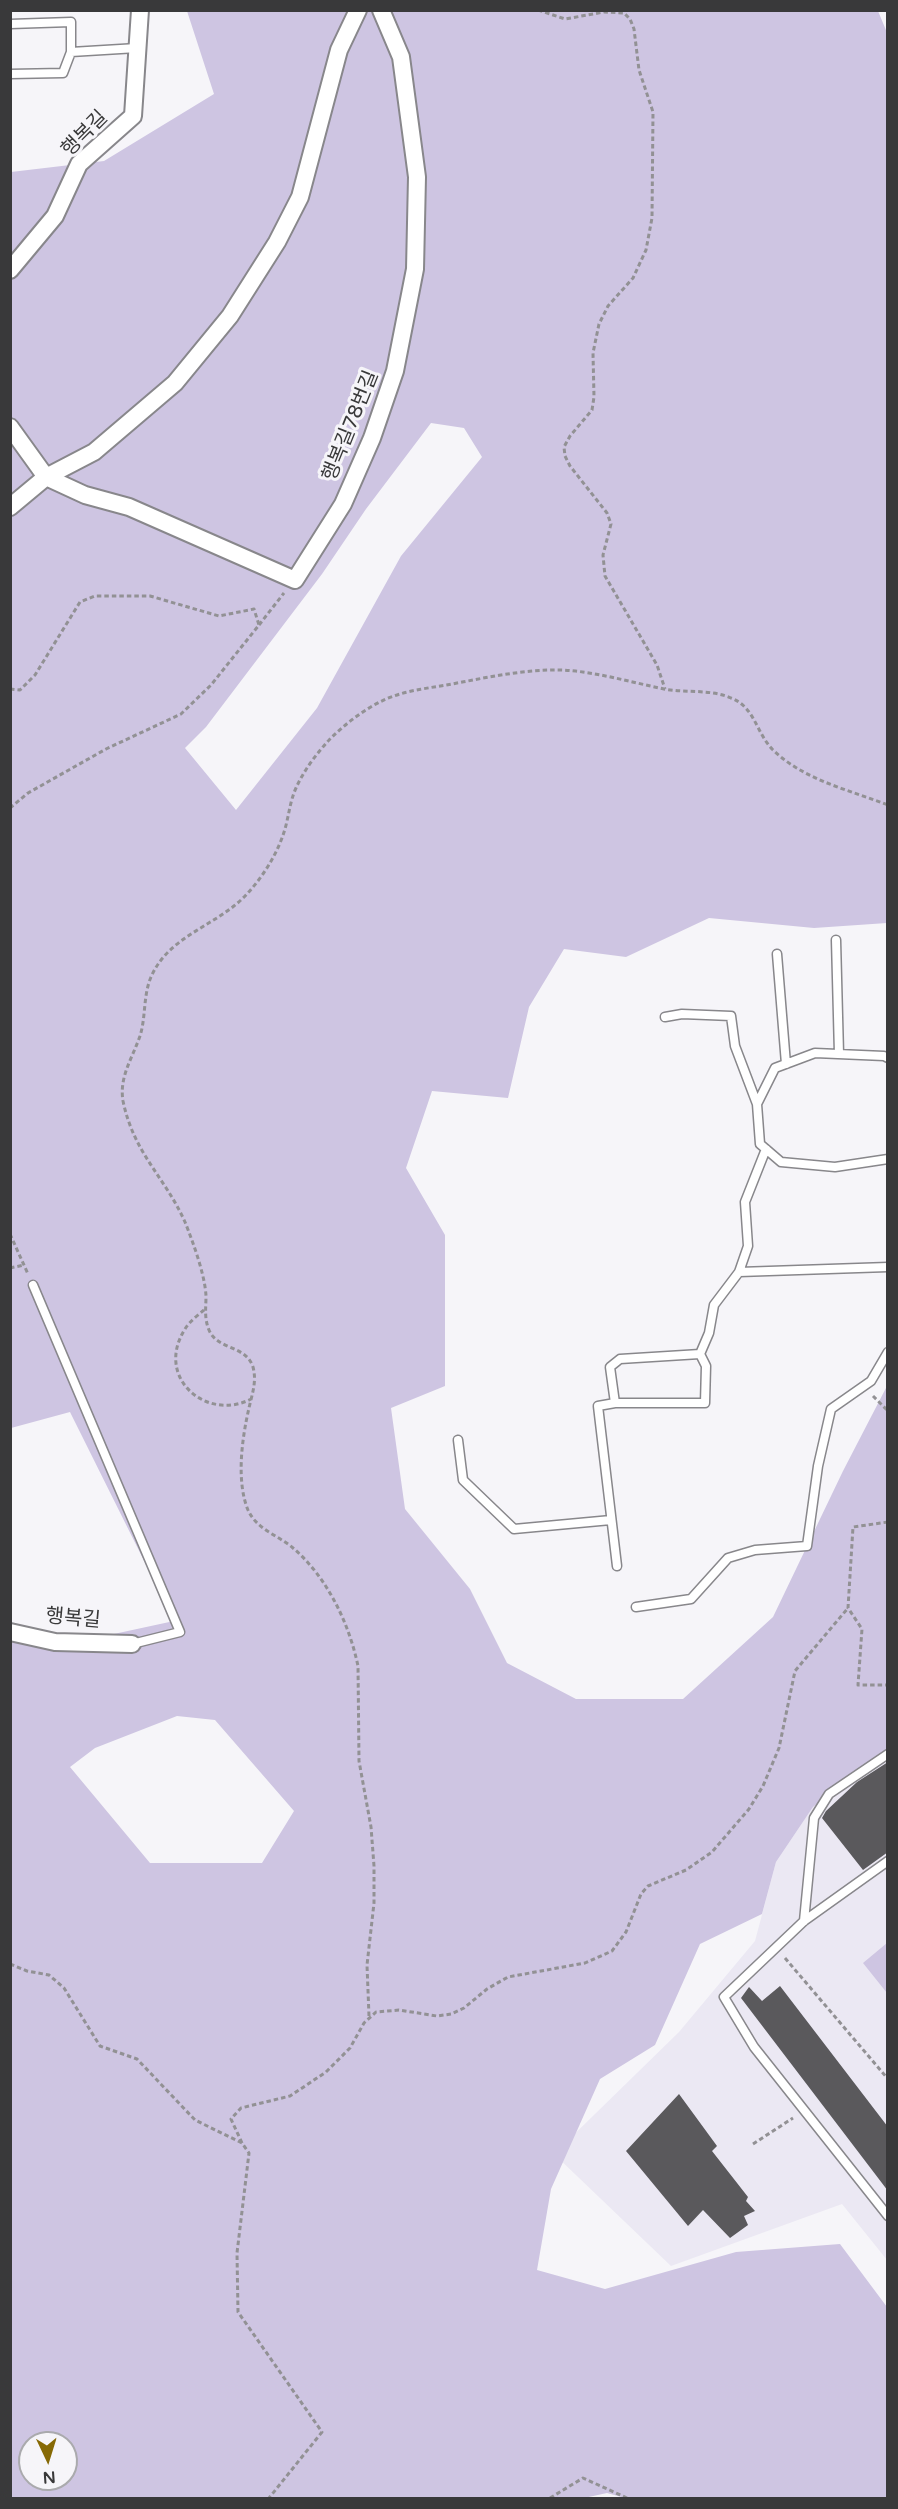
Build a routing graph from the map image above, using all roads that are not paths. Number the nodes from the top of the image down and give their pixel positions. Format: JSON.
{"nodes":[{"id":1,"x":140,"y":10,"type":"edge"},
{"id":2,"x":358,"y":10,"type":"edge"},
{"id":3,"x":381,"y":10,"type":"edge"},
{"id":4,"x":10,"y":24,"type":"edge"},
{"id":5,"x":137,"y":48,"type":"junction"},
{"id":6,"x":71,"y":52,"type":"junction"},
{"id":7,"x":10,"y":74,"type":"edge"},
{"id":8,"x":10,"y":270,"type":"edge"},
{"id":9,"x":10,"y":427,"type":"edge"},
{"id":10,"x":46,"y":477,"type":"junction"},
{"id":11,"x":10,"y":507,"type":"edge"},
{"id":12,"x":836,"y":940,"type":"dead end"},
{"id":13,"x":777,"y":954,"type":"dead end"},
{"id":14,"x":665,"y":1017,"type":"dead end"},
{"id":15,"x":839,"y":1054,"type":"junction"},
{"id":16,"x":888,"y":1059,"type":"edge"},
{"id":17,"x":786,"y":1064,"type":"junction"},
{"id":18,"x":757,"y":1104,"type":"junction"},
{"id":19,"x":766,"y":1149,"type":"junction"},
{"id":20,"x":888,"y":1158,"type":"edge"},
{"id":21,"x":888,"y":1267,"type":"edge"},
{"id":22,"x":739,"y":1272,"type":"junction"},
{"id":23,"x":33,"y":1285,"type":"dead end"},
{"id":24,"x":888,"y":1352,"type":"edge"},
{"id":25,"x":700,"y":1354,"type":"junction"},
{"id":26,"x":615,"y":1403,"type":"junction"},
{"id":27,"x":458,"y":1440,"type":"dead end"},
{"id":28,"x":611,"y":1520,"type":"junction"},
{"id":29,"x":616,"y":1566,"type":"dead end"},
{"id":30,"x":636,"y":1607,"type":"dead end"},
{"id":31,"x":10,"y":1632,"type":"edge"},
{"id":32,"x":132,"y":1644,"type":"joint"},
{"id":33,"x":888,"y":1754,"type":"edge"},
{"id":34,"x":888,"y":1861,"type":"edge"},
{"id":35,"x":804,"y":1921,"type":"junction"},
{"id":36,"x":888,"y":2216,"type":"edge"}],
"edges":[{"from":1,"to":5,"type":"street","name":"행복길"},
{"from":2,"to":10,"type":"street"},
{"from":3,"to":10,"type":"street","name":"행복길78번길"},
{"from":4,"to":6,"type":"lane"},
{"from":5,"to":6,"type":"lane"},
{"from":5,"to":8,"type":"street","name":"행복길"},
{"from":6,"to":7,"type":"lane"},
{"from":9,"to":10,"type":"street"},
{"from":10,"to":11,"type":"street"},
{"from":12,"to":15,"type":"lane"},
{"from":13,"to":17,"type":"lane"},
{"from":14,"to":18,"type":"lane"},
{"from":15,"to":16,"type":"lane"},
{"from":15,"to":17,"type":"lane"},
{"from":17,"to":18,"type":"lane"},
{"from":18,"to":19,"type":"lane"},
{"from":19,"to":20,"type":"lane"},
{"from":19,"to":22,"type":"lane"},
{"from":21,"to":22,"type":"lane"},
{"from":22,"to":25,"type":"lane"},
{"from":23,"to":32,"type":"lane"},
{"from":24,"to":30,"type":"lane"},
{"from":25,"to":26,"type":"lane"},
{"from":25,"to":26,"type":"lane"},
{"from":26,"to":28,"type":"lane"},
{"from":27,"to":28,"type":"lane"},
{"from":28,"to":29,"type":"lane"},
{"from":31,"to":32,"type":"street","name":"행복길"},
{"from":33,"to":35,"type":"lane"},
{"from":34,"to":35,"type":"lane"},
{"from":35,"to":36,"type":"lane"}]}
